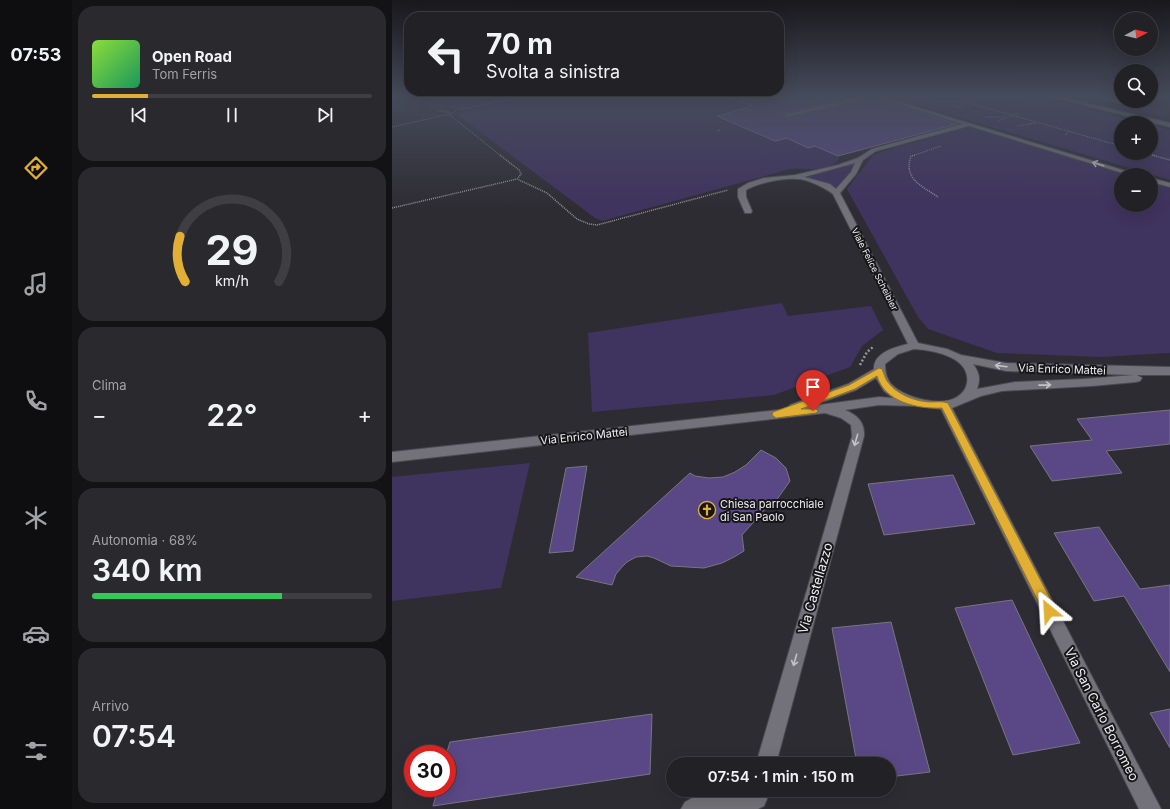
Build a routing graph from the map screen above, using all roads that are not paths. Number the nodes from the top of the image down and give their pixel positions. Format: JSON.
{"nodes":[{"id":1,"x":937,"y":133,"type":"edge"},
{"id":2,"x":998,"y":133,"type":"edge"},
{"id":3,"x":860,"y":159,"type":"junction"},
{"id":4,"x":1114,"y":168,"type":"edge"},
{"id":5,"x":795,"y":177,"type":"junction"},
{"id":6,"x":1158,"y":182,"type":"edge"},
{"id":7,"x":1170,"y":186,"type":"edge"},
{"id":8,"x":836,"y":193,"type":"junction"},
{"id":9,"x":748,"y":211,"type":"dead end"},
{"id":10,"x":914,"y":346,"type":"junction"},
{"id":11,"x":959,"y":358,"type":"junction"},
{"id":12,"x":879,"y":371,"type":"junction"},
{"id":13,"x":1168,"y":371,"type":"edge"},
{"id":14,"x":965,"y":397,"type":"junction"},
{"id":15,"x":913,"y":402,"type":"junction"},
{"id":16,"x":945,"y":405,"type":"junction"},
{"id":17,"x":826,"y":410,"type":"junction"},
{"id":18,"x":776,"y":415,"type":"junction"},
{"id":19,"x":392,"y":457,"type":"edge"},
{"id":20,"x":768,"y":757,"type":"edge"},
{"id":21,"x":758,"y":799,"type":"edge"},
{"id":22,"x":692,"y":809,"type":"edge"},
{"id":23,"x":1150,"y":809,"type":"edge"}],
"edges":[{"from":1,"to":3,"type":"street"},
{"from":4,"to":2,"type":"street","one_way":true},
{"from":3,"to":5,"type":"street"},
{"from":3,"to":8,"type":"street"},
{"from":5,"to":8,"type":"street"},
{"from":5,"to":9,"type":"street"},
{"from":6,"to":7,"type":"street"},
{"from":8,"to":10,"type":"street","name":"Viale Felice Scheibler"},
{"from":10,"to":11,"type":"street"},
{"from":10,"to":12,"type":"street"},
{"from":13,"to":11,"type":"street","name":"Via Enrico Mattei","one_way":true},
{"from":11,"to":14,"type":"street"},
{"from":12,"to":15,"type":"street"},
{"from":12,"to":18,"type":"street","name":"Via Enrico Mattei"},
{"from":14,"to":13,"type":"street","name":"Via Enrico Mattei","one_way":true},
{"from":14,"to":16,"type":"street"},
{"from":15,"to":16,"type":"street"},
{"from":15,"to":17,"type":"street","name":"Via Enrico Mattei"},
{"from":16,"to":23,"type":"street","name":"Via San Carlo Borromeo"},
{"from":17,"to":18,"type":"street","name":"Via Enrico Mattei"},
{"from":17,"to":20,"type":"street","name":"Via Castellazzo","one_way":true},
{"from":18,"to":19,"type":"street","name":"Via Enrico Mattei"},
{"from":21,"to":22,"type":"street"}]}
